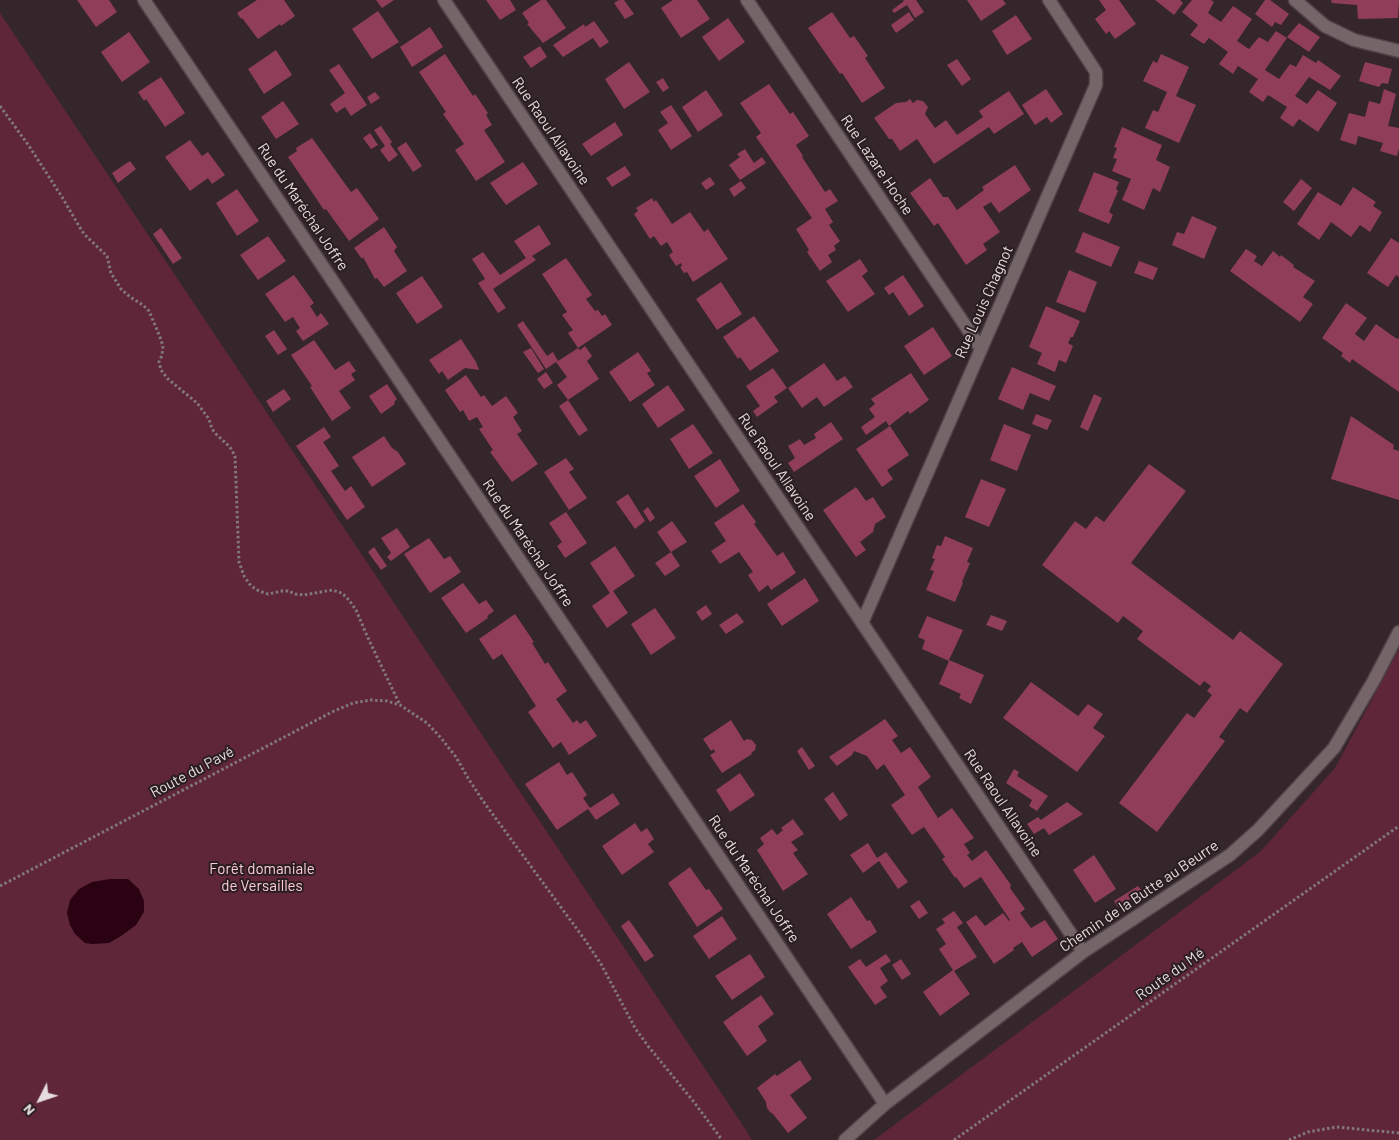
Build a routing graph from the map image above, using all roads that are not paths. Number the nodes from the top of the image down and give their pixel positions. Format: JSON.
{"nodes":[{"id":1,"x":144,"y":0,"type":"edge"},
{"id":2,"x":444,"y":0,"type":"edge"},
{"id":3,"x":747,"y":0,"type":"edge"},
{"id":4,"x":1049,"y":0,"type":"edge"},
{"id":5,"x":1296,"y":0,"type":"edge"},
{"id":6,"x":1399,"y":51,"type":"edge"},
{"id":7,"x":981,"y":349,"type":"junction"},
{"id":8,"x":862,"y":623,"type":"junction"},
{"id":9,"x":1399,"y":632,"type":"edge"},
{"id":10,"x":1083,"y":952,"type":"junction"},
{"id":11,"x":885,"y":1104,"type":"junction"},
{"id":12,"x":844,"y":1140,"type":"edge"}],
"edges":[{"from":1,"to":11,"type":"street","name":"Rue du Maréchal Joffre"},
{"from":2,"to":8,"type":"street","name":"Rue Raoul Allavoine"},
{"from":3,"to":7,"type":"street","name":"Rue Lazare Hoche"},
{"from":4,"to":7,"type":"street","name":"Rue Louis Chagnot"},
{"from":5,"to":6,"type":"street"},
{"from":7,"to":8,"type":"street","name":"Rue Louis Chagnot"},
{"from":8,"to":10,"type":"street","name":"Rue Raoul Allavoine"},
{"from":9,"to":10,"type":"street","name":"Chemin de la Butte au Beurre"},
{"from":10,"to":11,"type":"street","name":"Chemin de la Butte au Beurre"},
{"from":11,"to":12,"type":"street","name":"Chemin de la Butte au Beurre"}]}
